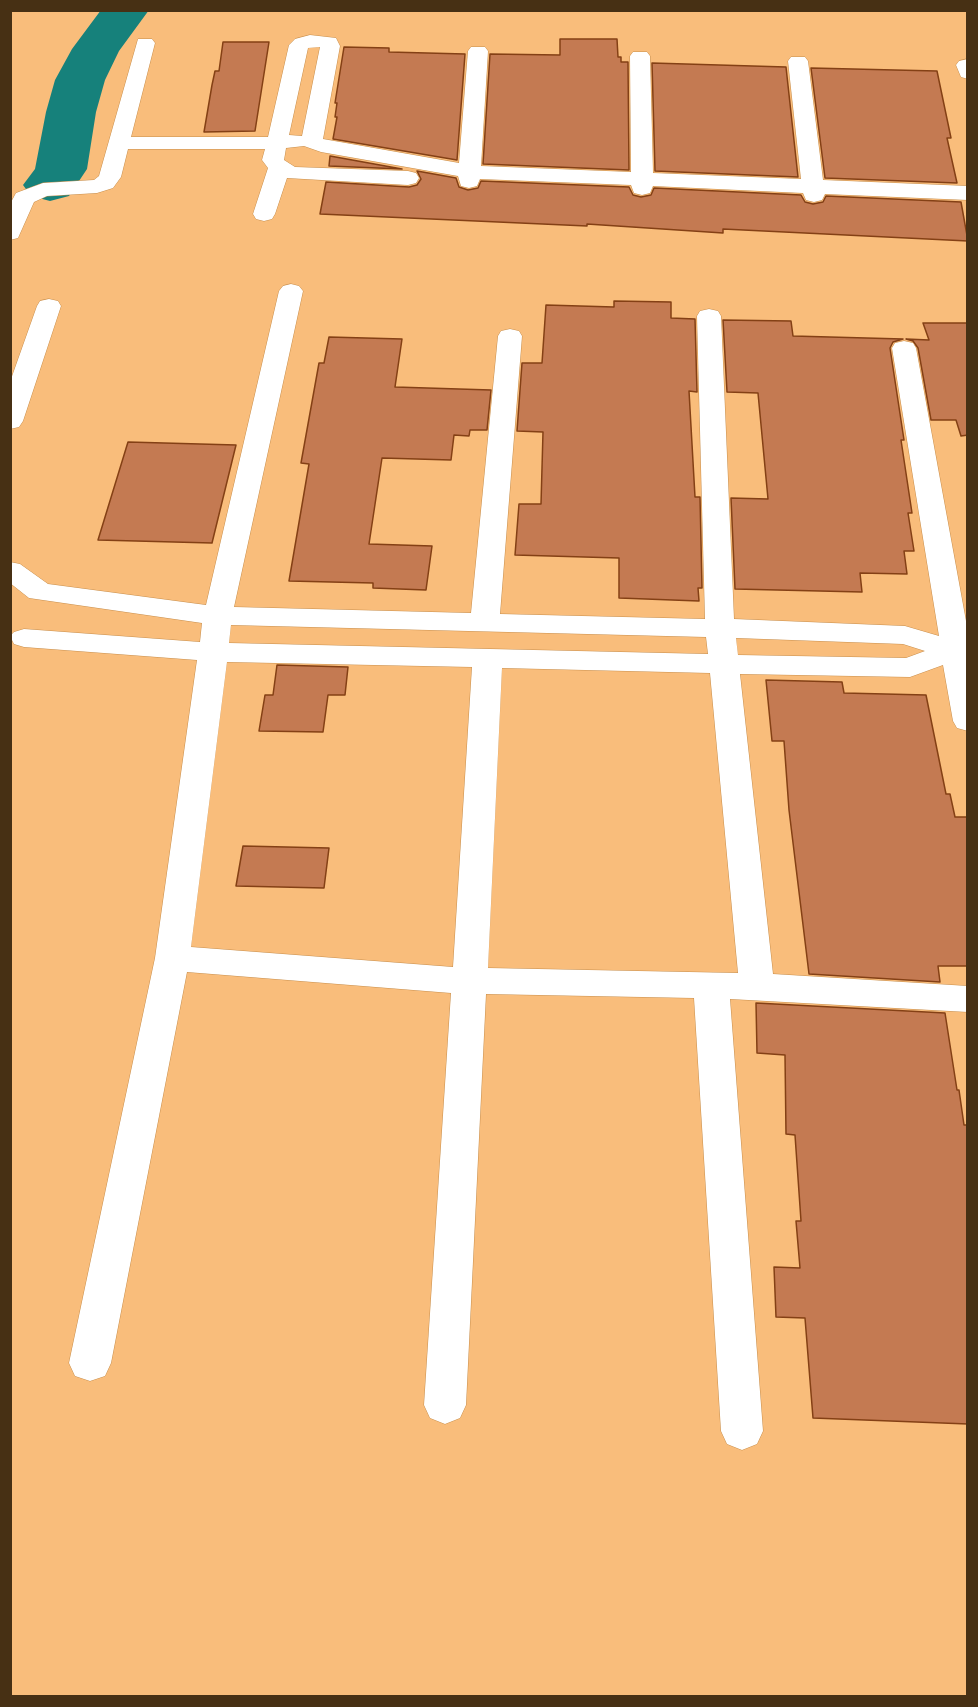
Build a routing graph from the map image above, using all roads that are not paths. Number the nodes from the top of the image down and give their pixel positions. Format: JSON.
{"nodes":[{"id":1,"x":145,"y":43,"type":"dead end"},
{"id":2,"x":478,"y":51,"type":"dead end"},
{"id":3,"x":640,"y":56,"type":"dead end"},
{"id":4,"x":798,"y":61,"type":"dead end"},
{"id":5,"x":312,"y":139,"type":"junction"},
{"id":6,"x":117,"y":151,"type":"junction"},
{"id":7,"x":276,"y":157,"type":"junction"},
{"id":8,"x":470,"y":176,"type":"junction"},
{"id":9,"x":642,"y":183,"type":"junction"},
{"id":10,"x":813,"y":190,"type":"junction"},
{"id":11,"x":968,"y":193,"type":"edge"},
{"id":12,"x":968,"y":203,"type":"edge"},
{"id":13,"x":264,"y":214,"type":"dead end"},
{"id":14,"x":10,"y":233,"type":"edge"},
{"id":15,"x":291,"y":291,"type":"dead end"},
{"id":16,"x":49,"y":306,"type":"dead end"},
{"id":17,"x":709,"y":316,"type":"dead end"},
{"id":18,"x":510,"y":336,"type":"dead end"},
{"id":19,"x":904,"y":348,"type":"dead end"},
{"id":20,"x":10,"y":421,"type":"edge"},
{"id":21,"x":10,"y":570,"type":"edge"},
{"id":22,"x":39,"y":592,"type":"junction"},
{"id":23,"x":218,"y":616,"type":"junction"},
{"id":24,"x":485,"y":622,"type":"junction"},
{"id":25,"x":720,"y":627,"type":"junction"},
{"id":26,"x":17,"y":644,"type":"edge"},
{"id":27,"x":961,"y":650,"type":"edge"},
{"id":28,"x":213,"y":652,"type":"junction"},
{"id":29,"x":488,"y":657,"type":"junction"},
{"id":30,"x":724,"y":664,"type":"junction"},
{"id":31,"x":968,"y":721,"type":"edge"},
{"id":32,"x":172,"y":958,"type":"junction"},
{"id":33,"x":469,"y":981,"type":"junction"},
{"id":34,"x":711,"y":985,"type":"junction"},
{"id":35,"x":757,"y":986,"type":"junction"},
{"id":36,"x":968,"y":999,"type":"edge"},
{"id":37,"x":90,"y":1363,"type":"dead end"},
{"id":38,"x":445,"y":1405,"type":"dead end"},
{"id":39,"x":741,"y":1431,"type":"dead end"}],
"edges":[{"from":1,"to":6,"type":"street"},
{"from":2,"to":8,"type":"street"},
{"from":3,"to":9,"type":"street"},
{"from":4,"to":10,"type":"street"},
{"from":5,"to":7,"type":"street"},
{"from":5,"to":7,"type":"street"},
{"from":5,"to":8,"type":"street"},
{"from":6,"to":7,"type":"street"},
{"from":6,"to":14,"type":"street"},
{"from":7,"to":8,"type":"street"},
{"from":7,"to":13,"type":"street"},
{"from":8,"to":9,"type":"street"},
{"from":9,"to":10,"type":"street"},
{"from":10,"to":11,"type":"street"},
{"from":10,"to":12,"type":"street"},
{"from":15,"to":23,"type":"street"},
{"from":16,"to":20,"type":"street"},
{"from":17,"to":25,"type":"street"},
{"from":18,"to":24,"type":"street"},
{"from":19,"to":27,"type":"street"},
{"from":21,"to":22,"type":"street"},
{"from":22,"to":23,"type":"street"},
{"from":22,"to":26,"type":"street"},
{"from":23,"to":24,"type":"street"},
{"from":23,"to":28,"type":"street"},
{"from":24,"to":25,"type":"street"},
{"from":25,"to":27,"type":"street"},
{"from":25,"to":30,"type":"street"},
{"from":26,"to":28,"type":"street"},
{"from":27,"to":30,"type":"street"},
{"from":27,"to":31,"type":"street"},
{"from":28,"to":29,"type":"street"},
{"from":28,"to":32,"type":"street"},
{"from":29,"to":30,"type":"street"},
{"from":29,"to":33,"type":"street"},
{"from":30,"to":35,"type":"street"},
{"from":32,"to":33,"type":"street"},
{"from":32,"to":37,"type":"street"},
{"from":33,"to":34,"type":"street"},
{"from":33,"to":38,"type":"street"},
{"from":34,"to":35,"type":"street"},
{"from":34,"to":39,"type":"street"},
{"from":35,"to":36,"type":"street"}]}
